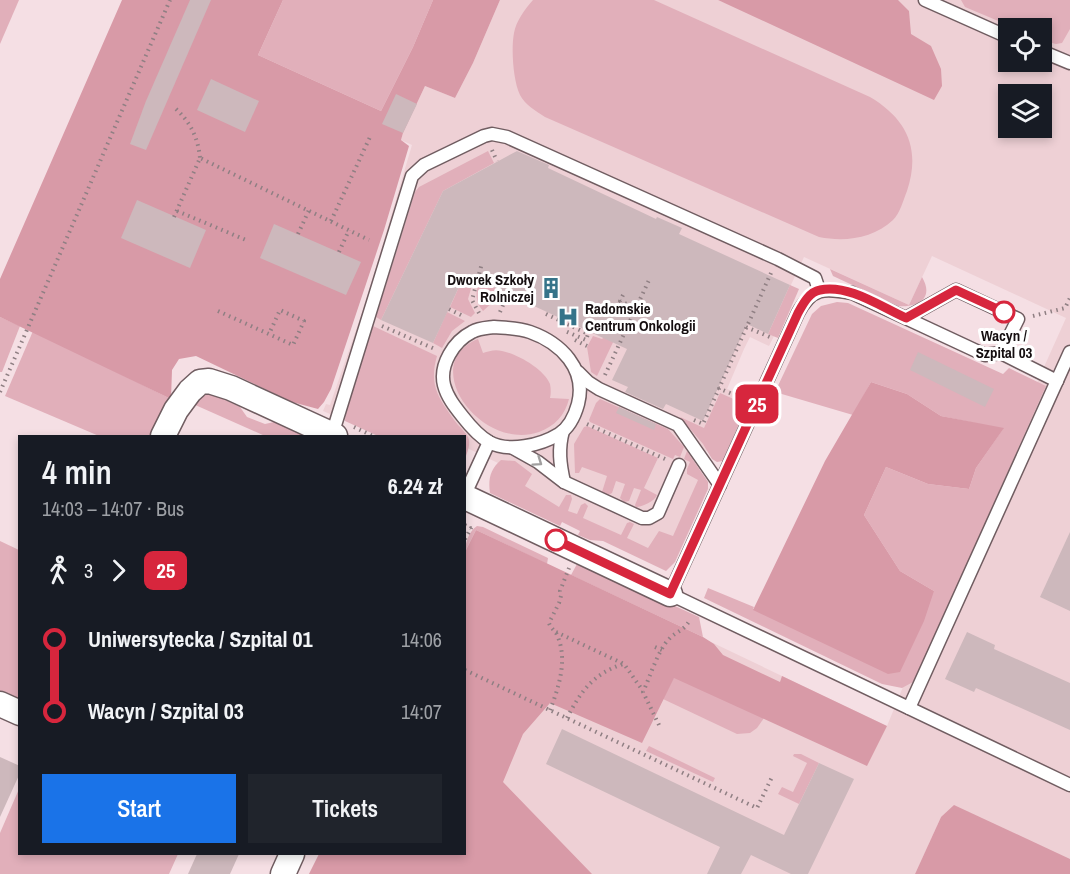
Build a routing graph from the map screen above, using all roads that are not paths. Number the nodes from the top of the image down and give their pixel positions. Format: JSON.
{"nodes":[{"id":1,"x":925,"y":0,"type":"edge"},
{"id":2,"x":998,"y":33,"type":"edge"},
{"id":3,"x":1070,"y":49,"type":"edge"},
{"id":4,"x":1052,"y":56,"type":"edge"},
{"id":5,"x":1067,"y":62,"type":"edge"},
{"id":6,"x":819,"y":290,"type":"junction"},
{"id":7,"x":906,"y":318,"type":"junction"},
{"id":8,"x":1070,"y":352,"type":"edge"},
{"id":9,"x":1001,"y":353,"type":"junction"},
{"id":10,"x":576,"y":369,"type":"junction"},
{"id":11,"x":1057,"y":381,"type":"junction"},
{"id":12,"x":563,"y":431,"type":"junction"},
{"id":13,"x":164,"y":435,"type":"edge"},
{"id":14,"x":332,"y":435,"type":"edge"},
{"id":15,"x":334,"y":435,"type":"edge"},
{"id":16,"x":489,"y":442,"type":"junction"},
{"id":17,"x":510,"y":446,"type":"junction"},
{"id":18,"x":680,"y":465,"type":"road end"},
{"id":19,"x":564,"y":482,"type":"junction"},
{"id":20,"x":720,"y":485,"type":"junction"},
{"id":21,"x":466,"y":494,"type":"edge"},
{"id":22,"x":466,"y":496,"type":"edge"},
{"id":23,"x":670,"y":594,"type":"junction"},
{"id":24,"x":0,"y":704,"type":"edge"},
{"id":25,"x":909,"y":708,"type":"junction"},
{"id":26,"x":18,"y":712,"type":"edge"},
{"id":27,"x":1070,"y":785,"type":"edge"},
{"id":28,"x":292,"y":855,"type":"edge"},
{"id":29,"x":283,"y":874,"type":"edge"}],
"edges":[{"from":1,"to":2,"type":"lane"},
{"from":3,"to":5,"type":"lane"},
{"from":4,"to":5,"type":"lane"},
{"from":6,"to":7,"type":"lane"},
{"from":6,"to":15,"type":"lane"},
{"from":6,"to":20,"type":"lane"},
{"from":7,"to":9,"type":"lane"},
{"from":7,"to":9,"type":"lane"},
{"from":8,"to":11,"type":"lane"},
{"from":9,"to":11,"type":"lane"},
{"from":10,"to":12,"type":"lane"},
{"from":10,"to":16,"type":"lane"},
{"from":10,"to":20,"type":"lane"},
{"from":11,"to":25,"type":"lane"},
{"from":12,"to":17,"type":"lane"},
{"from":12,"to":19,"type":"lane"},
{"from":13,"to":14,"type":"street"},
{"from":16,"to":17,"type":"lane"},
{"from":16,"to":21,"type":"lane"},
{"from":17,"to":19,"type":"lane","one_way":true},
{"from":18,"to":19,"type":"lane"},
{"from":20,"to":23,"type":"lane"},
{"from":22,"to":23,"type":"street"},
{"from":23,"to":25,"type":"lane"},
{"from":24,"to":26,"type":"street"},
{"from":25,"to":27,"type":"lane"},
{"from":28,"to":29,"type":"street"}]}
